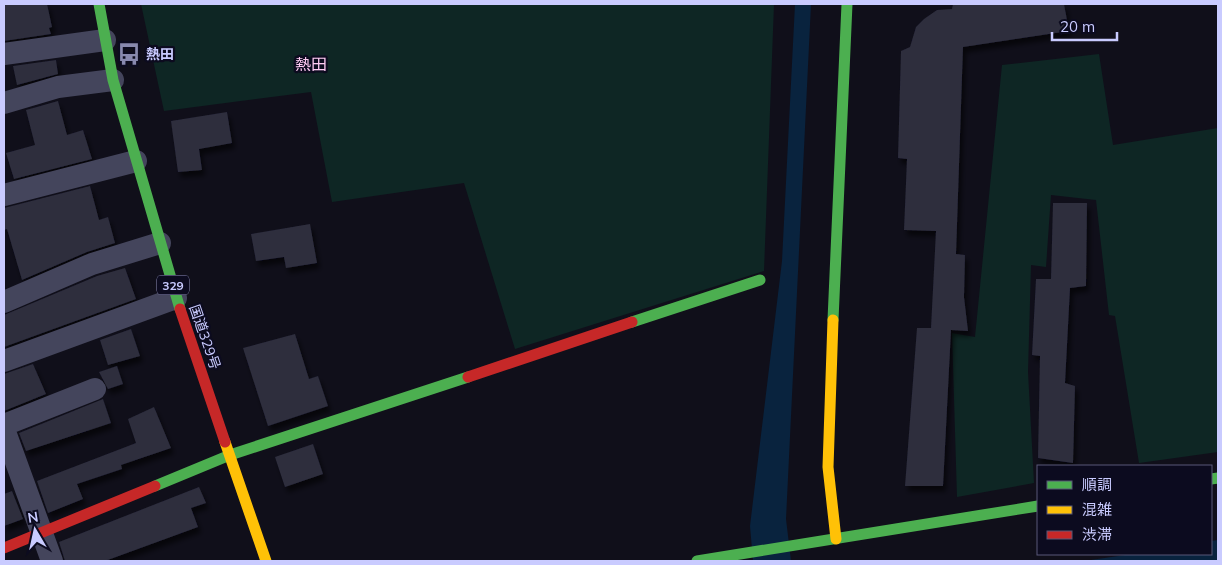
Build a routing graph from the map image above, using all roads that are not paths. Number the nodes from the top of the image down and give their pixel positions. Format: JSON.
{"nodes":[{"id":1,"x":99,"y":4,"type":"edge"},
{"id":2,"x":847,"y":4,"type":"edge"},
{"id":3,"x":105,"y":40,"type":"junction"},
{"id":4,"x":4,"y":54,"type":"edge"},
{"id":5,"x":113,"y":80,"type":"junction"},
{"id":6,"x":4,"y":102,"type":"edge"},
{"id":7,"x":136,"y":161,"type":"junction"},
{"id":8,"x":4,"y":195,"type":"edge"},
{"id":9,"x":160,"y":242,"type":"junction"},
{"id":10,"x":760,"y":280,"type":"dead end"},
{"id":11,"x":176,"y":298,"type":"junction"},
{"id":12,"x":4,"y":302,"type":"edge"},
{"id":13,"x":4,"y":361,"type":"edge"},
{"id":14,"x":94,"y":389,"type":"dead end"},
{"id":15,"x":4,"y":425,"type":"edge"},
{"id":16,"x":4,"y":429,"type":"edge"},
{"id":17,"x":230,"y":455,"type":"junction"},
{"id":18,"x":1037,"y":506,"type":"edge"},
{"id":19,"x":43,"y":531,"type":"junction"},
{"id":20,"x":836,"y":539,"type":"junction"},
{"id":21,"x":4,"y":548,"type":"edge"},
{"id":22,"x":52,"y":561,"type":"edge"},
{"id":23,"x":266,"y":561,"type":"edge"},
{"id":24,"x":697,"y":561,"type":"edge"}],
"edges":[{"from":1,"to":3,"type":"main road","name":"国道329号","number":"329"},
{"from":2,"to":20,"type":"main road"},
{"from":3,"to":4,"type":"street"},
{"from":3,"to":5,"type":"main road","name":"国道329号","number":"329"},
{"from":5,"to":6,"type":"street"},
{"from":5,"to":7,"type":"main road","name":"国道329号","number":"329"},
{"from":7,"to":8,"type":"street"},
{"from":7,"to":9,"type":"main road","name":"国道329号","number":"329"},
{"from":9,"to":11,"type":"main road","name":"国道329号","number":"329"},
{"from":9,"to":12,"type":"street"},
{"from":10,"to":17,"type":"main road"},
{"from":11,"to":13,"type":"street"},
{"from":11,"to":17,"type":"main road","name":"国道329号","number":"329"},
{"from":14,"to":15,"type":"street"},
{"from":16,"to":19,"type":"street"},
{"from":17,"to":19,"type":"main road"},
{"from":17,"to":23,"type":"main road","name":"国道329号","number":"329"},
{"from":18,"to":20,"type":"main road"},
{"from":19,"to":21,"type":"main road"},
{"from":19,"to":22,"type":"street"},
{"from":20,"to":24,"type":"main road"}]}
